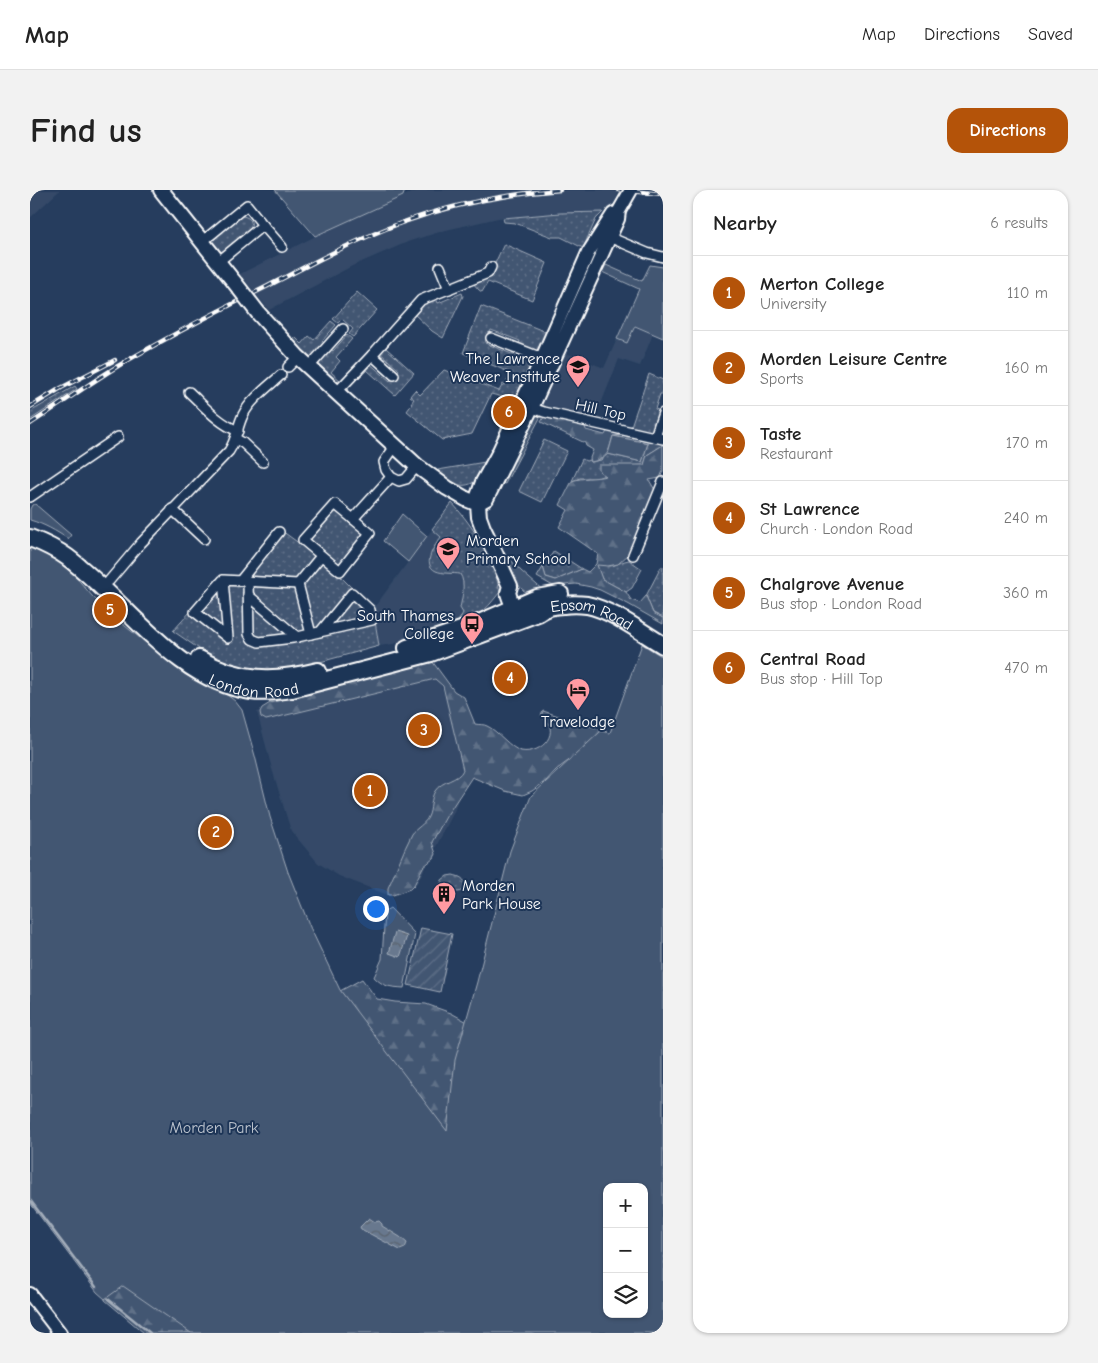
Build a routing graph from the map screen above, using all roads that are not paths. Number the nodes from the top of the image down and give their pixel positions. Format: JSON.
{"nodes":[{"id":1,"x":160,"y":190,"type":"edge"},
{"id":2,"x":631,"y":190,"type":"edge"},
{"id":3,"x":619,"y":211,"type":"junction"},
{"id":4,"x":263,"y":225,"type":"junction"},
{"id":5,"x":609,"y":237,"type":"junction"},
{"id":6,"x":202,"y":242,"type":"junction"},
{"id":7,"x":282,"y":247,"type":"dead end"},
{"id":8,"x":663,"y":257,"type":"edge"},
{"id":9,"x":218,"y":262,"type":"junction"},
{"id":10,"x":440,"y":267,"type":"dead end"},
{"id":11,"x":491,"y":267,"type":"dead end"},
{"id":12,"x":449,"y":289,"type":"junction"},
{"id":13,"x":343,"y":330,"type":"dead end"},
{"id":14,"x":559,"y":335,"type":"junction"},
{"id":15,"x":491,"y":338,"type":"dead end"},
{"id":16,"x":372,"y":355,"type":"junction"},
{"id":17,"x":542,"y":358,"type":"junction"},
{"id":18,"x":308,"y":368,"type":"junction"},
{"id":19,"x":280,"y":374,"type":"dead end"},
{"id":20,"x":394,"y":374,"type":"dead end"},
{"id":21,"x":189,"y":392,"type":"dead end"},
{"id":22,"x":336,"y":393,"type":"junction"},
{"id":23,"x":527,"y":405,"type":"junction"},
{"id":24,"x":663,"y":413,"type":"edge"},
{"id":25,"x":237,"y":435,"type":"junction"},
{"id":26,"x":118,"y":437,"type":"dead end"},
{"id":27,"x":659,"y":438,"type":"edge"},
{"id":28,"x":396,"y":446,"type":"junction"},
{"id":29,"x":263,"y":462,"type":"dead end"},
{"id":30,"x":417,"y":466,"type":"junction"},
{"id":31,"x":391,"y":477,"type":"junction"},
{"id":32,"x":482,"y":482,"type":"junction"},
{"id":33,"x":663,"y":482,"type":"edge"},
{"id":34,"x":457,"y":494,"type":"junction"},
{"id":35,"x":30,"y":497,"type":"edge"},
{"id":36,"x":478,"y":504,"type":"junction"},
{"id":37,"x":172,"y":509,"type":"junction"},
{"id":38,"x":353,"y":519,"type":"junction"},
{"id":39,"x":30,"y":528,"type":"edge"},
{"id":40,"x":279,"y":532,"type":"dead end"},
{"id":41,"x":30,"y":538,"type":"edge"},
{"id":42,"x":204,"y":539,"type":"dead end"},
{"id":43,"x":634,"y":555,"type":"dead end"},
{"id":44,"x":321,"y":556,"type":"junction"},
{"id":45,"x":223,"y":580,"type":"junction"},
{"id":46,"x":108,"y":581,"type":"junction"},
{"id":47,"x":244,"y":581,"type":"junction"},
{"id":48,"x":298,"y":584,"type":"junction"},
{"id":49,"x":248,"y":595,"type":"junction"},
{"id":50,"x":518,"y":611,"type":"junction"},
{"id":51,"x":315,"y":633,"type":"junction"},
{"id":52,"x":663,"y":633,"type":"edge"},
{"id":53,"x":297,"y":637,"type":"junction"},
{"id":54,"x":663,"y":646,"type":"edge"},
{"id":55,"x":30,"y":1294,"type":"edge"},
{"id":56,"x":60,"y":1333,"type":"edge"}],
"edges":[{"from":1,"to":6,"type":"main road"},
{"from":2,"to":3,"type":"main road","bridge":true},
{"from":3,"to":5,"type":"main road"},
{"from":3,"to":14,"type":"main road"},
{"from":4,"to":6,"type":"street"},
{"from":4,"to":7,"type":"street"},
{"from":4,"to":9,"type":"street"},
{"from":5,"to":8,"type":"street"},
{"from":5,"to":14,"type":"main road"},
{"from":6,"to":9,"type":"main road"},
{"from":9,"to":18,"type":"main road","bridge":true},
{"from":10,"to":12,"type":"street"},
{"from":11,"to":12,"type":"street"},
{"from":12,"to":16,"type":"street"},
{"from":13,"to":18,"type":"street"},
{"from":14,"to":17,"type":"main road"},
{"from":14,"to":23,"type":"main road"},
{"from":15,"to":17,"type":"street"},
{"from":16,"to":20,"type":"street"},
{"from":16,"to":22,"type":"street"},
{"from":17,"to":23,"type":"main road"},
{"from":18,"to":22,"type":"main road"},
{"from":19,"to":25,"type":"street"},
{"from":21,"to":25,"type":"street"},
{"from":22,"to":28,"type":"main road"},
{"from":23,"to":27,"type":"street","name":"Hill Top"},
{"from":23,"to":32,"type":"main road"},
{"from":23,"to":36,"type":"main road"},
{"from":24,"to":27,"type":"street"},
{"from":25,"to":29,"type":"street"},
{"from":25,"to":37,"type":"street"},
{"from":26,"to":35,"type":"street"},
{"from":28,"to":30,"type":"main road"},
{"from":28,"to":31,"type":"street"},
{"from":30,"to":31,"type":"street"},
{"from":30,"to":34,"type":"main road"},
{"from":31,"to":38,"type":"street"},
{"from":32,"to":34,"type":"main road"},
{"from":32,"to":36,"type":"main road"},
{"from":33,"to":43,"type":"street"},
{"from":34,"to":36,"type":"main road"},
{"from":36,"to":50,"type":"main road"},
{"from":37,"to":42,"type":"street"},
{"from":37,"to":46,"type":"street"},
{"from":38,"to":44,"type":"street"},
{"from":38,"to":44,"type":"street"},
{"from":39,"to":46,"type":"highway","name":"London Road"},
{"from":40,"to":47,"type":"street"},
{"from":41,"to":50,"type":"highway","name":"London Road"},
{"from":44,"to":48,"type":"street"},
{"from":45,"to":45,"type":"street"},
{"from":45,"to":47,"type":"street"},
{"from":46,"to":50,"type":"highway","name":"London Road"},
{"from":47,"to":48,"type":"street"},
{"from":47,"to":49,"type":"street"},
{"from":48,"to":51,"type":"street"},
{"from":49,"to":53,"type":"street"},
{"from":49,"to":53,"type":"street"},
{"from":50,"to":52,"type":"highway","name":"Epsom Road"},
{"from":50,"to":54,"type":"highway","name":"Epsom Road"},
{"from":51,"to":51,"type":"street"},
{"from":51,"to":53,"type":"street"},
{"from":55,"to":56,"type":"main road"}]}
